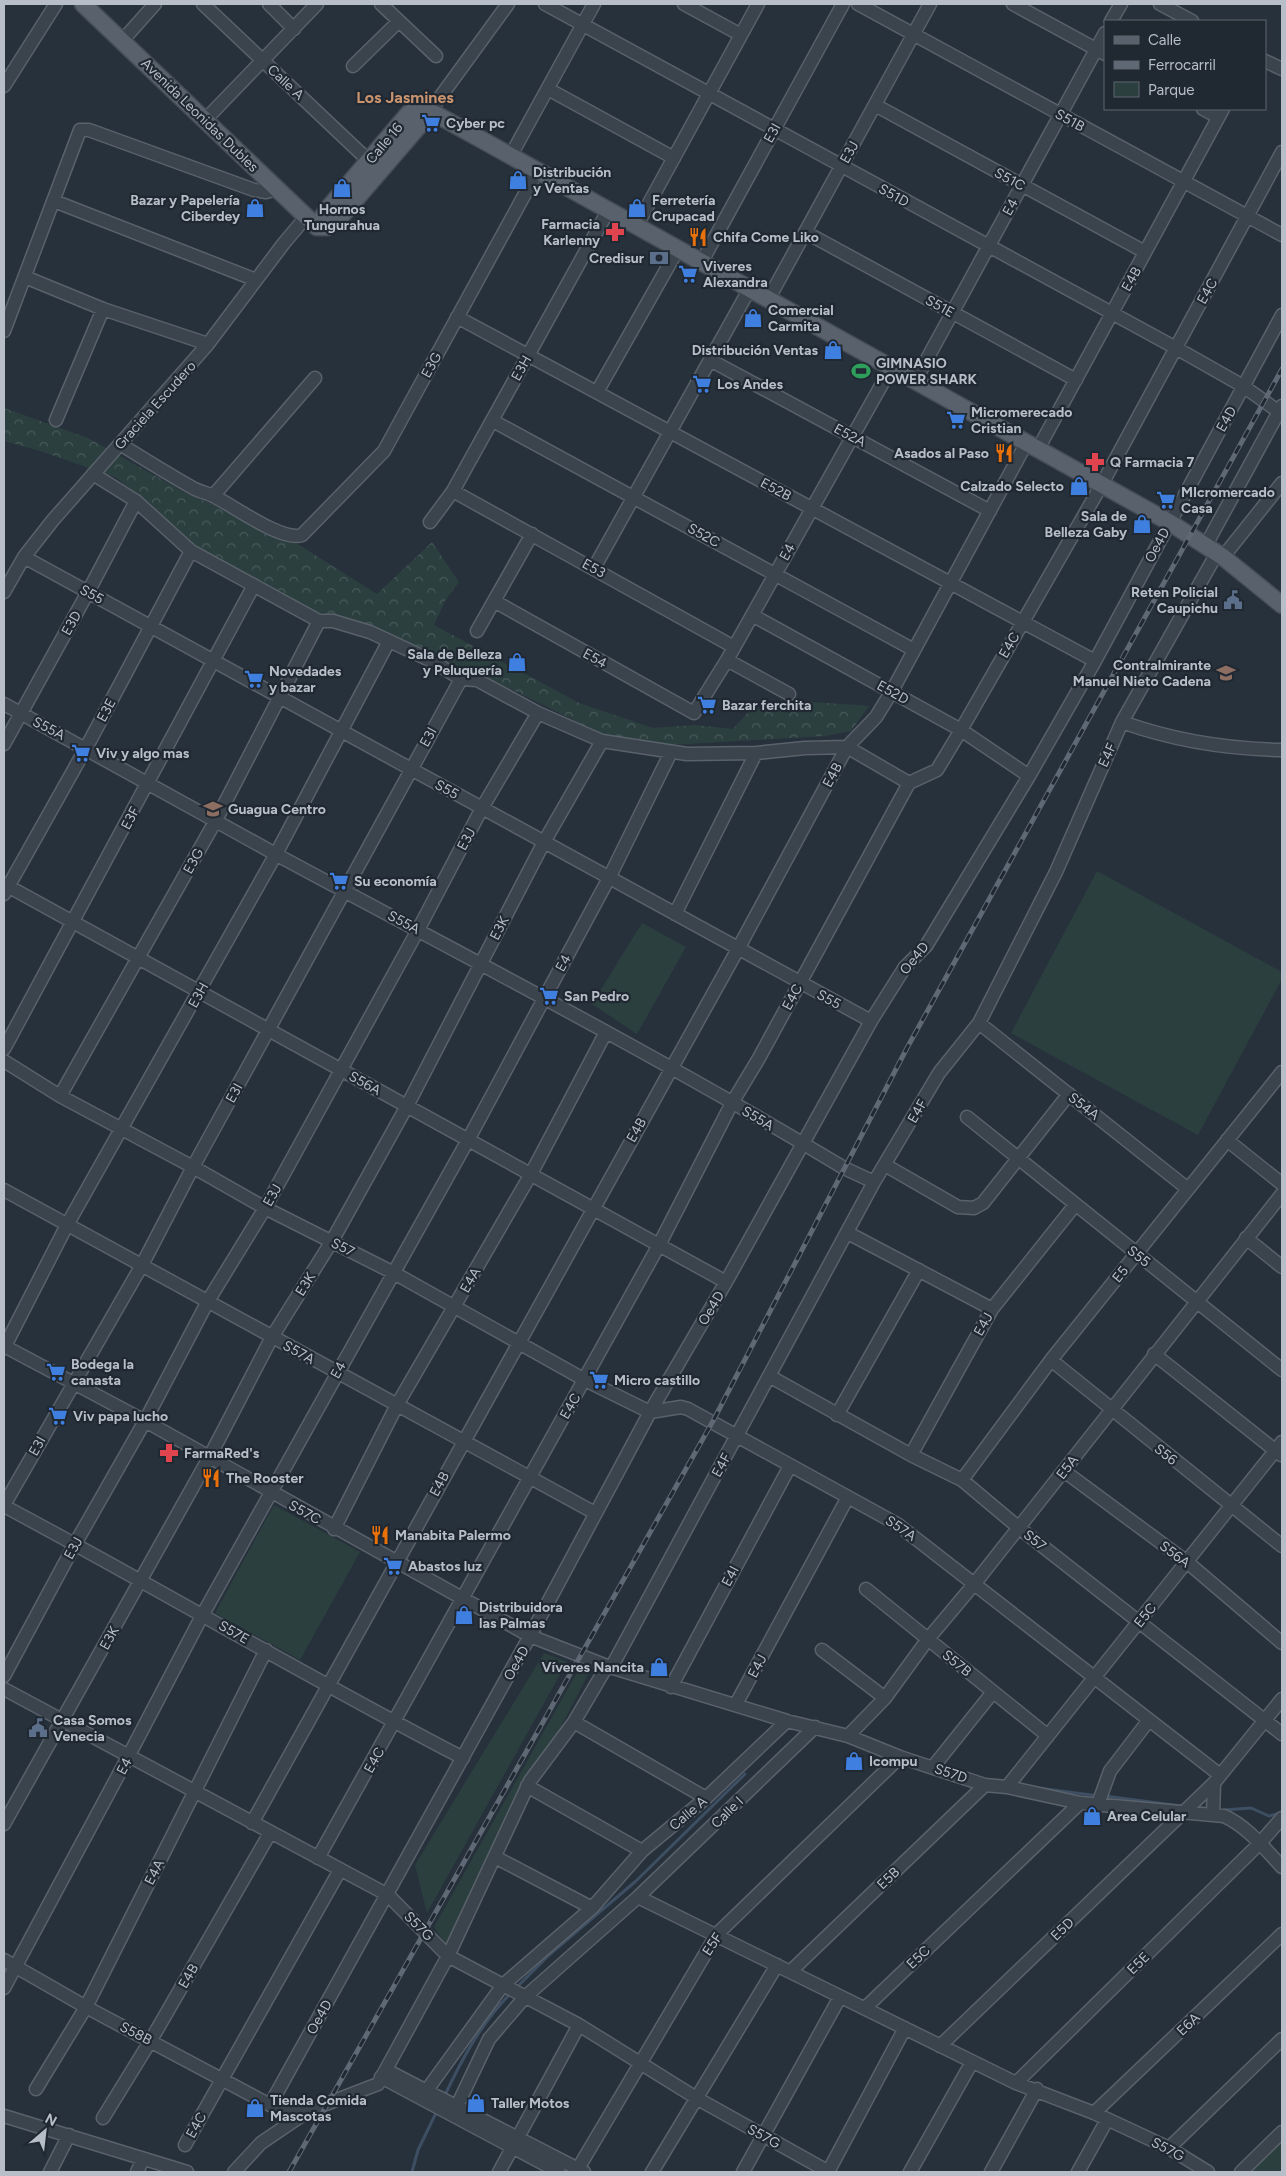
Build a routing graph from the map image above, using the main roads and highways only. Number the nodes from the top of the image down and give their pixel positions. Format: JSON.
{"nodes":[{"id":1,"x":83,"y":4,"type":"edge"},
{"id":2,"x":430,"y":111,"type":"junction"},
{"id":3,"x":312,"y":222,"type":"junction"},
{"id":4,"x":1281,"y":602,"type":"edge"}],
"edges":[{"from":1,"to":3,"type":"main road","name":"Avenida Leonidas Dubles"},
{"from":2,"to":3,"type":"main road","name":"Calle 16"},
{"from":2,"to":3,"type":"main road","name":"Calle 16"},
{"from":2,"to":4,"type":"main road"}]}
